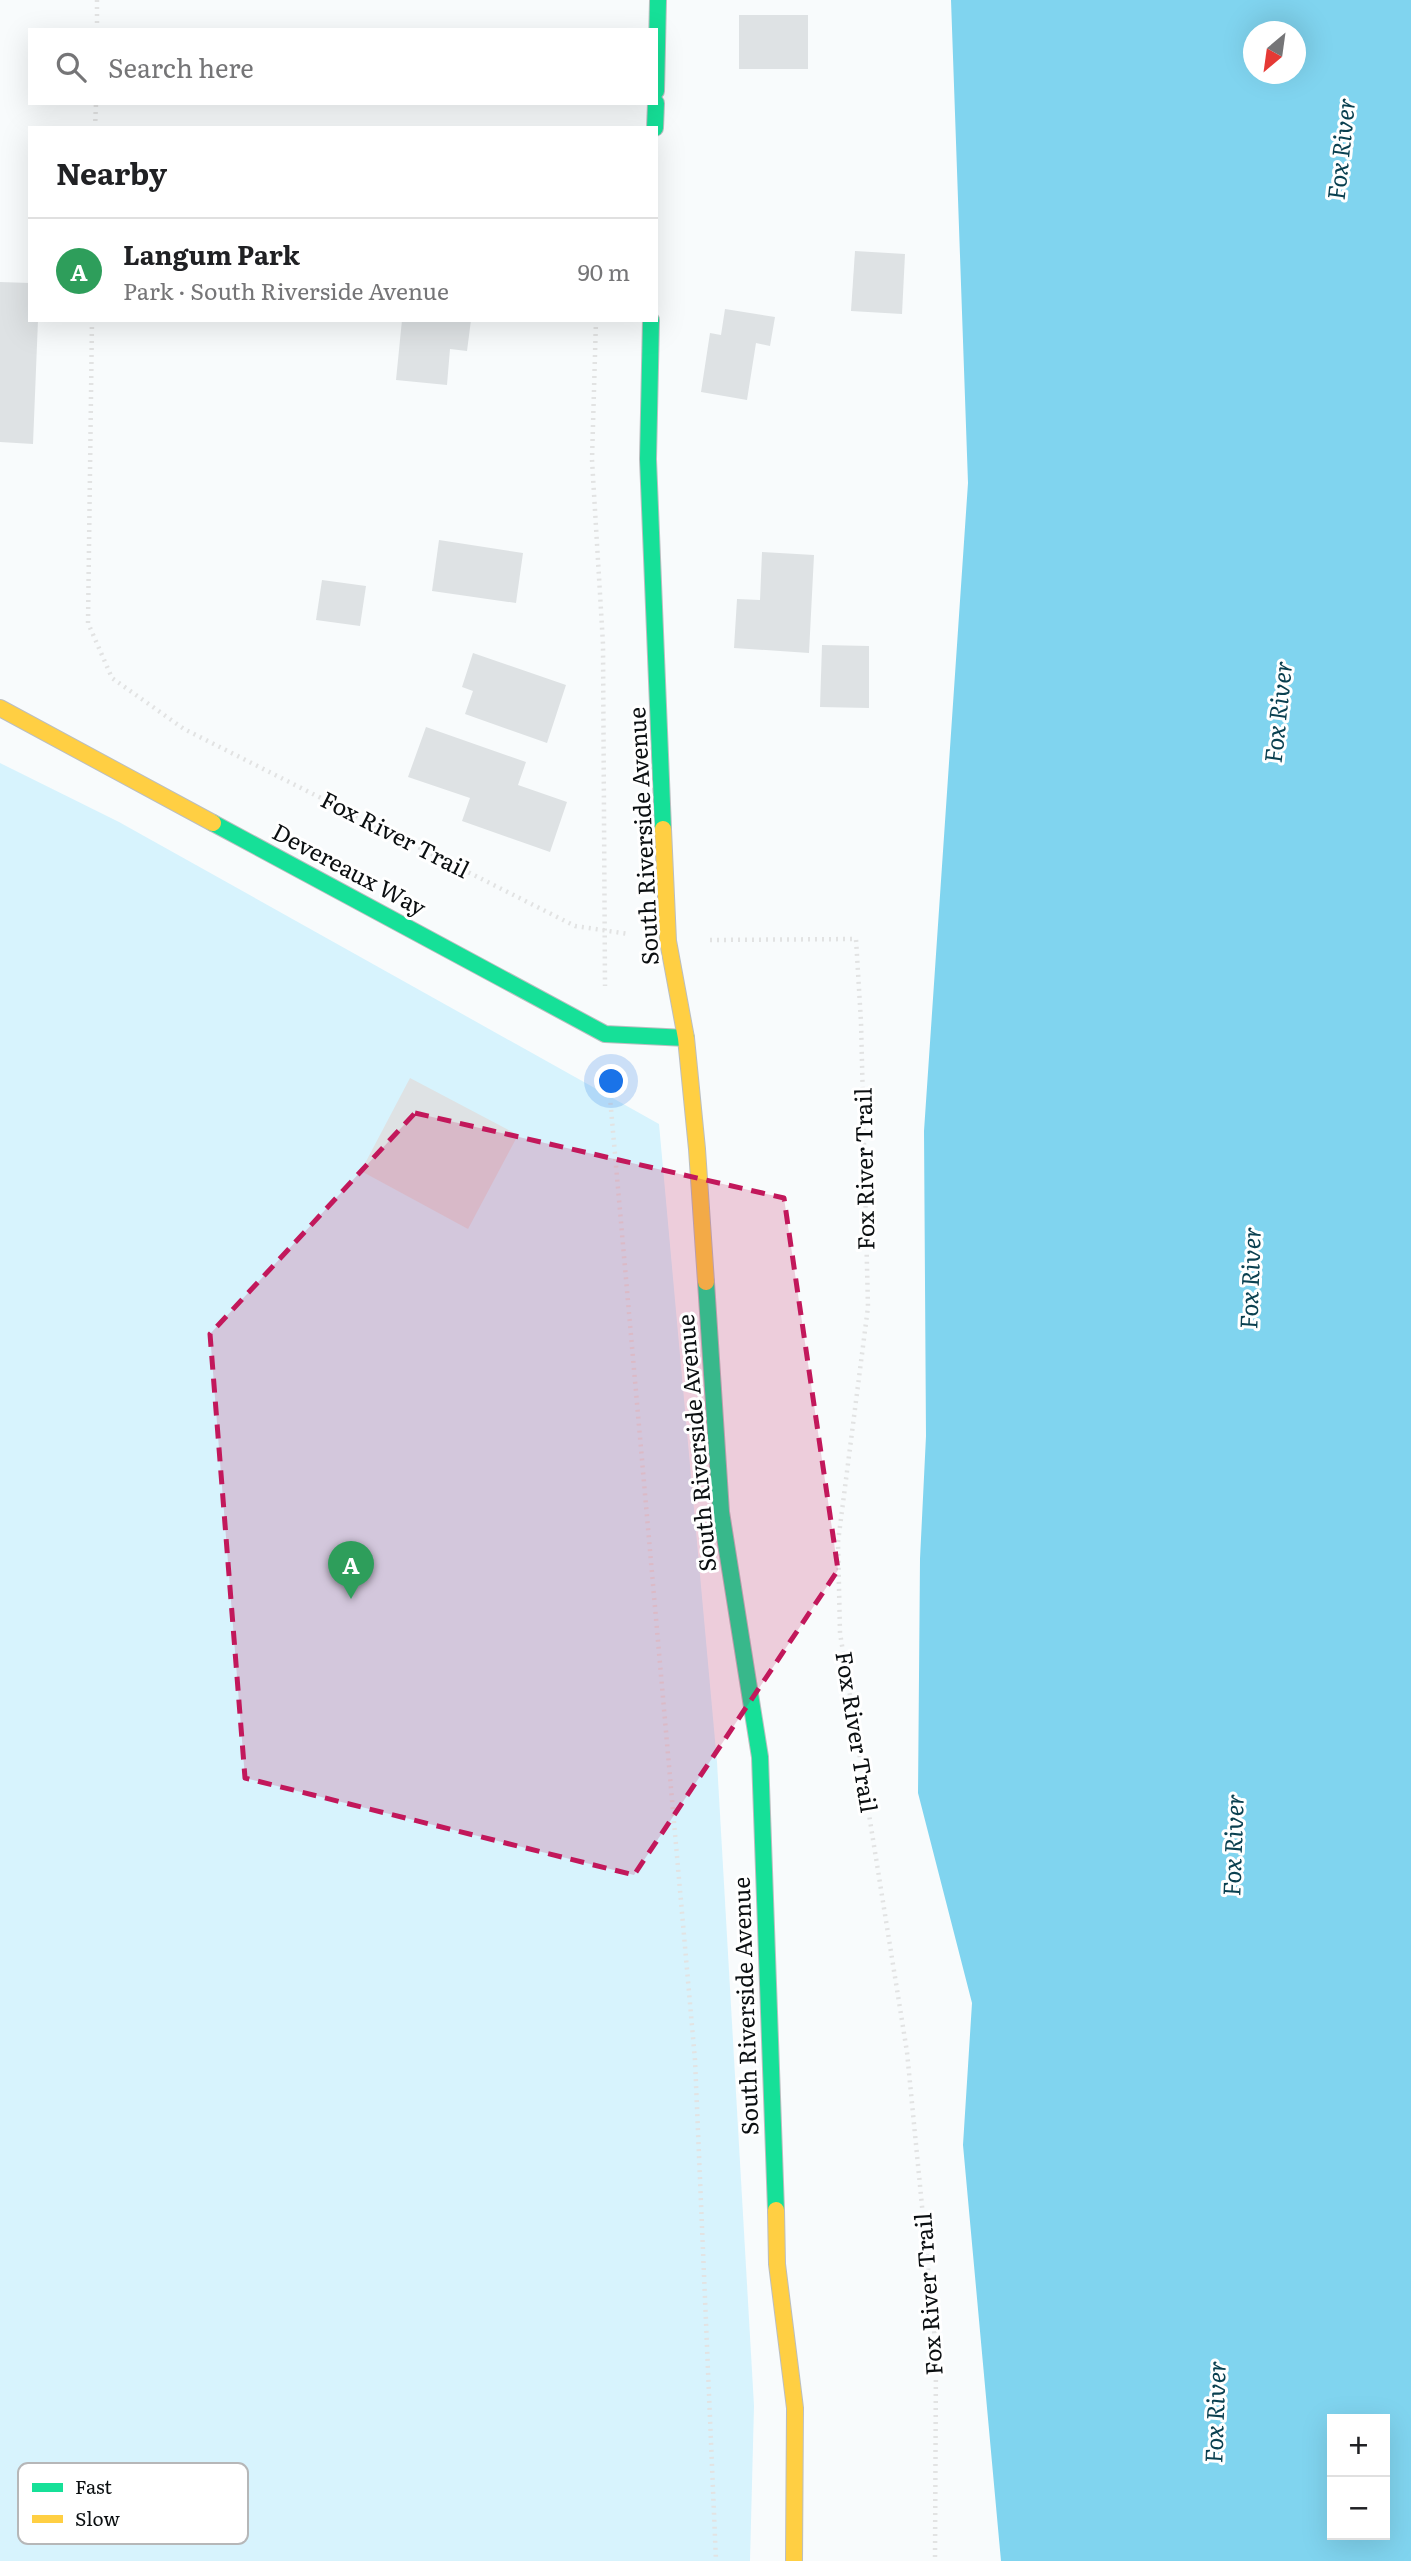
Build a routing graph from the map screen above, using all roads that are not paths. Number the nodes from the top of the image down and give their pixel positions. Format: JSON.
{"nodes":[{"id":1,"x":658,"y":0,"type":"edge"},
{"id":2,"x":657,"y":28,"type":"edge"},
{"id":3,"x":656,"y":105,"type":"edge"},
{"id":4,"x":655,"y":126,"type":"edge"},
{"id":5,"x":651,"y":322,"type":"edge"},
{"id":6,"x":0,"y":708,"type":"edge"},
{"id":7,"x":686,"y":1038,"type":"junction"},
{"id":8,"x":794,"y":2561,"type":"edge"}],
"edges":[{"from":1,"to":2,"type":"main road"},
{"from":3,"to":4,"type":"main road"},
{"from":5,"to":7,"type":"main road","name":"South Riverside Avenue"},
{"from":6,"to":7,"type":"main road","name":"Devereaux Way"},
{"from":7,"to":8,"type":"main road","name":"South Riverside Avenue"}]}
